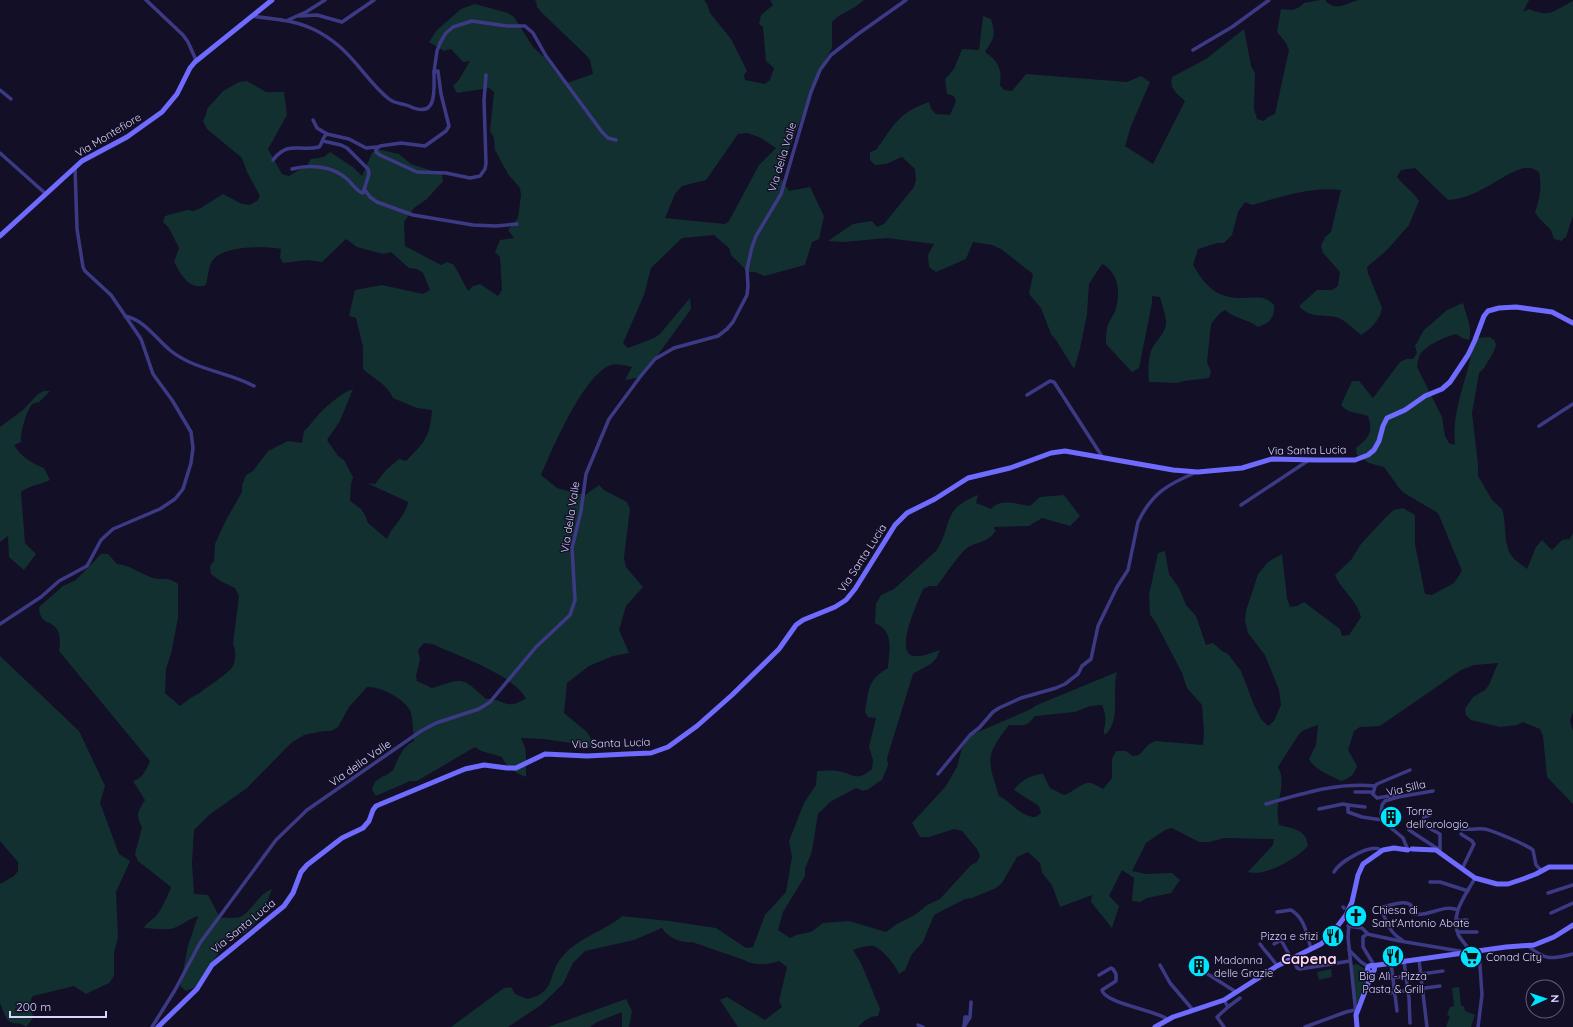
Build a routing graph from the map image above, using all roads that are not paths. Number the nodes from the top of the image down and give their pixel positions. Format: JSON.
{"nodes":[{"id":1,"x":146,"y":0,"type":"edge"},
{"id":2,"x":272,"y":0,"type":"edge"},
{"id":3,"x":325,"y":0,"type":"edge"},
{"id":4,"x":374,"y":0,"type":"edge"},
{"id":5,"x":906,"y":0,"type":"edge"},
{"id":6,"x":1269,"y":0,"type":"edge"},
{"id":7,"x":252,"y":16,"type":"junction"},
{"id":8,"x":299,"y":16,"type":"junction"},
{"id":9,"x":281,"y":20,"type":"junction"},
{"id":10,"x":1193,"y":50,"type":"dead end"},
{"id":11,"x":196,"y":60,"type":"junction"},
{"id":12,"x":434,"y":72,"type":"junction"},
{"id":13,"x":486,"y":75,"type":"dead end"},
{"id":14,"x":0,"y":90,"type":"edge"},
{"id":15,"x":11,"y":99,"type":"dead end"},
{"id":16,"x":313,"y":120,"type":"dead end"},
{"id":17,"x":328,"y":134,"type":"junction"},
{"id":18,"x":616,"y":140,"type":"dead end"},
{"id":19,"x":323,"y":141,"type":"junction"},
{"id":20,"x":382,"y":146,"type":"junction"},
{"id":21,"x":0,"y":153,"type":"edge"},
{"id":22,"x":274,"y":160,"type":"dead end"},
{"id":23,"x":75,"y":167,"type":"junction"},
{"id":24,"x":292,"y":169,"type":"dead end"},
{"id":25,"x":365,"y":190,"type":"junction"},
{"id":26,"x":46,"y":194,"type":"junction"},
{"id":27,"x":517,"y":224,"type":"dead end"},
{"id":28,"x":0,"y":236,"type":"edge"},
{"id":29,"x":125,"y":316,"type":"junction"},
{"id":30,"x":1573,"y":323,"type":"edge"},
{"id":31,"x":254,"y":386,"type":"dead end"},
{"id":32,"x":1027,"y":395,"type":"dead end"},
{"id":33,"x":1573,"y":404,"type":"edge"},
{"id":34,"x":1539,"y":426,"type":"dead end"},
{"id":35,"x":1103,"y":458,"type":"junction"},
{"id":36,"x":1309,"y":460,"type":"junction"},
{"id":37,"x":1198,"y":472,"type":"junction"},
{"id":38,"x":1241,"y":505,"type":"dead end"},
{"id":39,"x":0,"y":624,"type":"edge"},
{"id":40,"x":1410,"y":770,"type":"dead end"},
{"id":41,"x":938,"y":774,"type":"dead end"},
{"id":42,"x":1375,"y":786,"type":"junction"},
{"id":43,"x":1433,"y":791,"type":"dead end"},
{"id":44,"x":1355,"y":792,"type":"dead end"},
{"id":45,"x":1373,"y":794,"type":"junction"},
{"id":46,"x":1398,"y":797,"type":"junction"},
{"id":47,"x":1266,"y":804,"type":"dead end"},
{"id":48,"x":1348,"y":805,"type":"junction"},
{"id":49,"x":1365,"y":807,"type":"dead end"},
{"id":50,"x":1319,"y":809,"type":"dead end"},
{"id":51,"x":1430,"y":815,"type":"dead end"},
{"id":52,"x":1382,"y":820,"type":"junction"},
{"id":53,"x":1451,"y":826,"type":"dead end"},
{"id":54,"x":1409,"y":830,"type":"dead end"},
{"id":55,"x":1462,"y":834,"type":"dead end"},
{"id":56,"x":1380,"y":850,"type":"junction"},
{"id":57,"x":1409,"y":850,"type":"junction"},
{"id":58,"x":1439,"y":851,"type":"junction"},
{"id":59,"x":1573,"y":867,"type":"edge"},
{"id":60,"x":1462,"y":869,"type":"junction"},
{"id":61,"x":1541,"y":870,"type":"junction"},
{"id":62,"x":1334,"y":872,"type":"dead end"},
{"id":63,"x":1475,"y":878,"type":"junction"},
{"id":64,"x":1430,"y":882,"type":"dead end"},
{"id":65,"x":1573,"y":885,"type":"edge"},
{"id":66,"x":1468,"y":891,"type":"junction"},
{"id":67,"x":1548,"y":893,"type":"dead end"},
{"id":68,"x":1573,"y":903,"type":"edge"},
{"id":69,"x":1346,"y":909,"type":"junction"},
{"id":70,"x":1458,"y":910,"type":"junction"},
{"id":71,"x":1277,"y":912,"type":"dead end"},
{"id":72,"x":1550,"y":913,"type":"dead end"},
{"id":73,"x":1456,"y":920,"type":"junction"},
{"id":74,"x":1467,"y":920,"type":"dead end"},
{"id":75,"x":1340,"y":924,"type":"junction"},
{"id":76,"x":1573,"y":925,"type":"edge"},
{"id":77,"x":1348,"y":926,"type":"junction"},
{"id":78,"x":1458,"y":932,"type":"junction"},
{"id":79,"x":1477,"y":932,"type":"dead end"},
{"id":80,"x":1368,"y":934,"type":"junction"},
{"id":81,"x":1405,"y":942,"type":"junction"},
{"id":82,"x":1260,"y":944,"type":"dead end"},
{"id":83,"x":1274,"y":944,"type":"dead end"},
{"id":84,"x":1528,"y":946,"type":"junction"},
{"id":85,"x":1311,"y":949,"type":"junction"},
{"id":86,"x":1349,"y":950,"type":"junction"},
{"id":87,"x":1479,"y":951,"type":"junction"},
{"id":88,"x":1469,"y":953,"type":"junction"},
{"id":89,"x":1573,"y":954,"type":"edge"},
{"id":90,"x":1355,"y":955,"type":"junction"},
{"id":91,"x":1291,"y":958,"type":"junction"},
{"id":92,"x":1350,"y":960,"type":"junction"},
{"id":93,"x":1419,"y":960,"type":"junction"},
{"id":94,"x":1361,"y":962,"type":"junction"},
{"id":95,"x":1404,"y":962,"type":"junction"},
{"id":96,"x":1391,"y":963,"type":"junction"},
{"id":97,"x":1160,"y":965,"type":"dead end"},
{"id":98,"x":1277,"y":966,"type":"junction"},
{"id":99,"x":1372,"y":968,"type":"junction"},
{"id":100,"x":1203,"y":971,"type":"dead end"},
{"id":101,"x":1442,"y":971,"type":"dead end"},
{"id":102,"x":1421,"y":974,"type":"junction"},
{"id":103,"x":1098,"y":975,"type":"dead end"},
{"id":104,"x":1406,"y":976,"type":"junction"},
{"id":105,"x":1393,"y":978,"type":"junction"},
{"id":106,"x":1385,"y":979,"type":"dead end"},
{"id":107,"x":1440,"y":986,"type":"dead end"},
{"id":108,"x":1423,"y":988,"type":"junction"},
{"id":109,"x":1408,"y":990,"type":"junction"},
{"id":110,"x":1236,"y":992,"type":"junction"},
{"id":111,"x":1395,"y":992,"type":"junction"},
{"id":112,"x":1389,"y":993,"type":"dead end"},
{"id":113,"x":1240,"y":998,"type":"dead end"},
{"id":114,"x":1224,"y":1000,"type":"junction"},
{"id":115,"x":971,"y":1002,"type":"dead end"},
{"id":116,"x":1228,"y":1007,"type":"junction"},
{"id":117,"x":1193,"y":1010,"type":"junction"},
{"id":118,"x":1397,"y":1011,"type":"dead end"},
{"id":119,"x":1356,"y":1013,"type":"junction"},
{"id":120,"x":1167,"y":1020,"type":"junction"},
{"id":121,"x":1410,"y":1023,"type":"dead end"},
{"id":122,"x":918,"y":1024,"type":"dead end"},
{"id":123,"x":152,"y":1027,"type":"edge"},
{"id":124,"x":158,"y":1027,"type":"edge"},
{"id":125,"x":923,"y":1027,"type":"edge"},
{"id":126,"x":964,"y":1027,"type":"edge"},
{"id":127,"x":1156,"y":1027,"type":"edge"},
{"id":128,"x":1224,"y":1027,"type":"edge"},
{"id":129,"x":1305,"y":1027,"type":"edge"},
{"id":130,"x":1357,"y":1027,"type":"edge"},
{"id":131,"x":1427,"y":1027,"type":"edge"},
{"id":132,"x":1478,"y":1027,"type":"edge"}],
"edges":[{"from":1,"to":11,"type":"street"},
{"from":2,"to":7,"type":"street","name":"Via Montefiore"},
{"from":3,"to":8,"type":"street"},
{"from":4,"to":8,"type":"street"},
{"from":5,"to":123,"type":"street","name":"Via della Valle"},
{"from":6,"to":10,"type":"street"},
{"from":7,"to":9,"type":"street"},
{"from":7,"to":11,"type":"street","name":"Via Montefiore"},
{"from":8,"to":9,"type":"street"},
{"from":9,"to":12,"type":"street"},
{"from":11,"to":23,"type":"street","name":"Via Montefiore"},
{"from":12,"to":18,"type":"street"},
{"from":12,"to":20,"type":"street"},
{"from":13,"to":20,"type":"street"},
{"from":14,"to":15,"type":"street"},
{"from":16,"to":17,"type":"street"},
{"from":17,"to":19,"type":"street"},
{"from":17,"to":20,"type":"street"},
{"from":19,"to":22,"type":"street"},
{"from":19,"to":25,"type":"street"},
{"from":21,"to":26,"type":"street"},
{"from":23,"to":26,"type":"street","name":"Via Montefiore"},
{"from":23,"to":29,"type":"street"},
{"from":24,"to":25,"type":"street"},
{"from":25,"to":27,"type":"street"},
{"from":26,"to":28,"type":"street","name":"Via Montefiore"},
{"from":29,"to":31,"type":"street"},
{"from":29,"to":39,"type":"street"},
{"from":30,"to":36,"type":"street","name":"Via Santa Lucia"},
{"from":32,"to":35,"type":"street"},
{"from":33,"to":34,"type":"street"},
{"from":35,"to":37,"type":"street","name":"Via Santa Lucia"},
{"from":35,"to":124,"type":"street","name":"Via Santa Lucia"},
{"from":36,"to":37,"type":"street","name":"Via Santa Lucia"},
{"from":36,"to":38,"type":"street"},
{"from":37,"to":41,"type":"street"},
{"from":40,"to":42,"type":"street"},
{"from":42,"to":45,"type":"street"},
{"from":42,"to":47,"type":"street"},
{"from":43,"to":46,"type":"street","name":"Via Silla"},
{"from":44,"to":45,"type":"street"},
{"from":45,"to":46,"type":"street"},
{"from":46,"to":52,"type":"street","name":"Via Silla"},
{"from":48,"to":49,"type":"street"},
{"from":48,"to":50,"type":"street"},
{"from":48,"to":52,"type":"street"},
{"from":51,"to":58,"type":"street"},
{"from":52,"to":57,"type":"street"},
{"from":53,"to":61,"type":"street"},
{"from":54,"to":58,"type":"street"},
{"from":55,"to":60,"type":"street"},
{"from":56,"to":57,"type":"street"},
{"from":56,"to":62,"type":"street"},
{"from":56,"to":69,"type":"street"},
{"from":57,"to":58,"type":"street"},
{"from":58,"to":60,"type":"street"},
{"from":59,"to":61,"type":"street"},
{"from":60,"to":63,"type":"street"},
{"from":61,"to":63,"type":"street"},
{"from":63,"to":66,"type":"street"},
{"from":64,"to":66,"type":"street"},
{"from":65,"to":67,"type":"street"},
{"from":66,"to":70,"type":"street"},
{"from":68,"to":72,"type":"street"},
{"from":69,"to":75,"type":"street"},
{"from":69,"to":77,"type":"street"},
{"from":70,"to":73,"type":"street"},
{"from":70,"to":81,"type":"street"},
{"from":71,"to":85,"type":"street"},
{"from":73,"to":74,"type":"street"},
{"from":73,"to":78,"type":"street"},
{"from":75,"to":77,"type":"street"},
{"from":75,"to":85,"type":"street"},
{"from":76,"to":84,"type":"street"},
{"from":77,"to":80,"type":"street"},
{"from":77,"to":86,"type":"street"},
{"from":78,"to":79,"type":"street"},
{"from":78,"to":88,"type":"street"},
{"from":80,"to":81,"type":"street"},
{"from":80,"to":99,"type":"street"},
{"from":81,"to":88,"type":"street"},
{"from":82,"to":98,"type":"street"},
{"from":83,"to":91,"type":"street"},
{"from":84,"to":87,"type":"street"},
{"from":84,"to":89,"type":"street"},
{"from":85,"to":91,"type":"street"},
{"from":86,"to":90,"type":"street"},
{"from":86,"to":92,"type":"street"},
{"from":87,"to":88,"type":"street"},
{"from":87,"to":132,"type":"street"},
{"from":88,"to":93,"type":"street"},
{"from":90,"to":92,"type":"street"},
{"from":90,"to":94,"type":"street"},
{"from":91,"to":92,"type":"street"},
{"from":91,"to":98,"type":"street"},
{"from":92,"to":94,"type":"street"},
{"from":92,"to":119,"type":"street"},
{"from":93,"to":95,"type":"street"},
{"from":93,"to":102,"type":"street"},
{"from":94,"to":99,"type":"street"},
{"from":95,"to":96,"type":"street"},
{"from":95,"to":104,"type":"street"},
{"from":96,"to":99,"type":"street"},
{"from":96,"to":105,"type":"street"},
{"from":97,"to":117,"type":"street"},
{"from":98,"to":110,"type":"street"},
{"from":99,"to":119,"type":"street"},
{"from":100,"to":110,"type":"street"},
{"from":101,"to":102,"type":"street"},
{"from":102,"to":104,"type":"street"},
{"from":102,"to":108,"type":"street"},
{"from":103,"to":120,"type":"street"},
{"from":104,"to":105,"type":"street"},
{"from":104,"to":109,"type":"street"},
{"from":105,"to":106,"type":"street"},
{"from":105,"to":111,"type":"street"},
{"from":107,"to":108,"type":"street"},
{"from":108,"to":109,"type":"street"},
{"from":108,"to":131,"type":"street"},
{"from":109,"to":111,"type":"street"},
{"from":109,"to":121,"type":"street"},
{"from":110,"to":114,"type":"street"},
{"from":111,"to":112,"type":"street"},
{"from":111,"to":118,"type":"street"},
{"from":113,"to":116,"type":"street"},
{"from":114,"to":116,"type":"street"},
{"from":114,"to":117,"type":"street"},
{"from":115,"to":126,"type":"street"},
{"from":116,"to":128,"type":"street"},
{"from":117,"to":120,"type":"street"},
{"from":119,"to":129,"type":"street"},
{"from":119,"to":130,"type":"street"},
{"from":120,"to":127,"type":"street"},
{"from":122,"to":125,"type":"street"}]}
